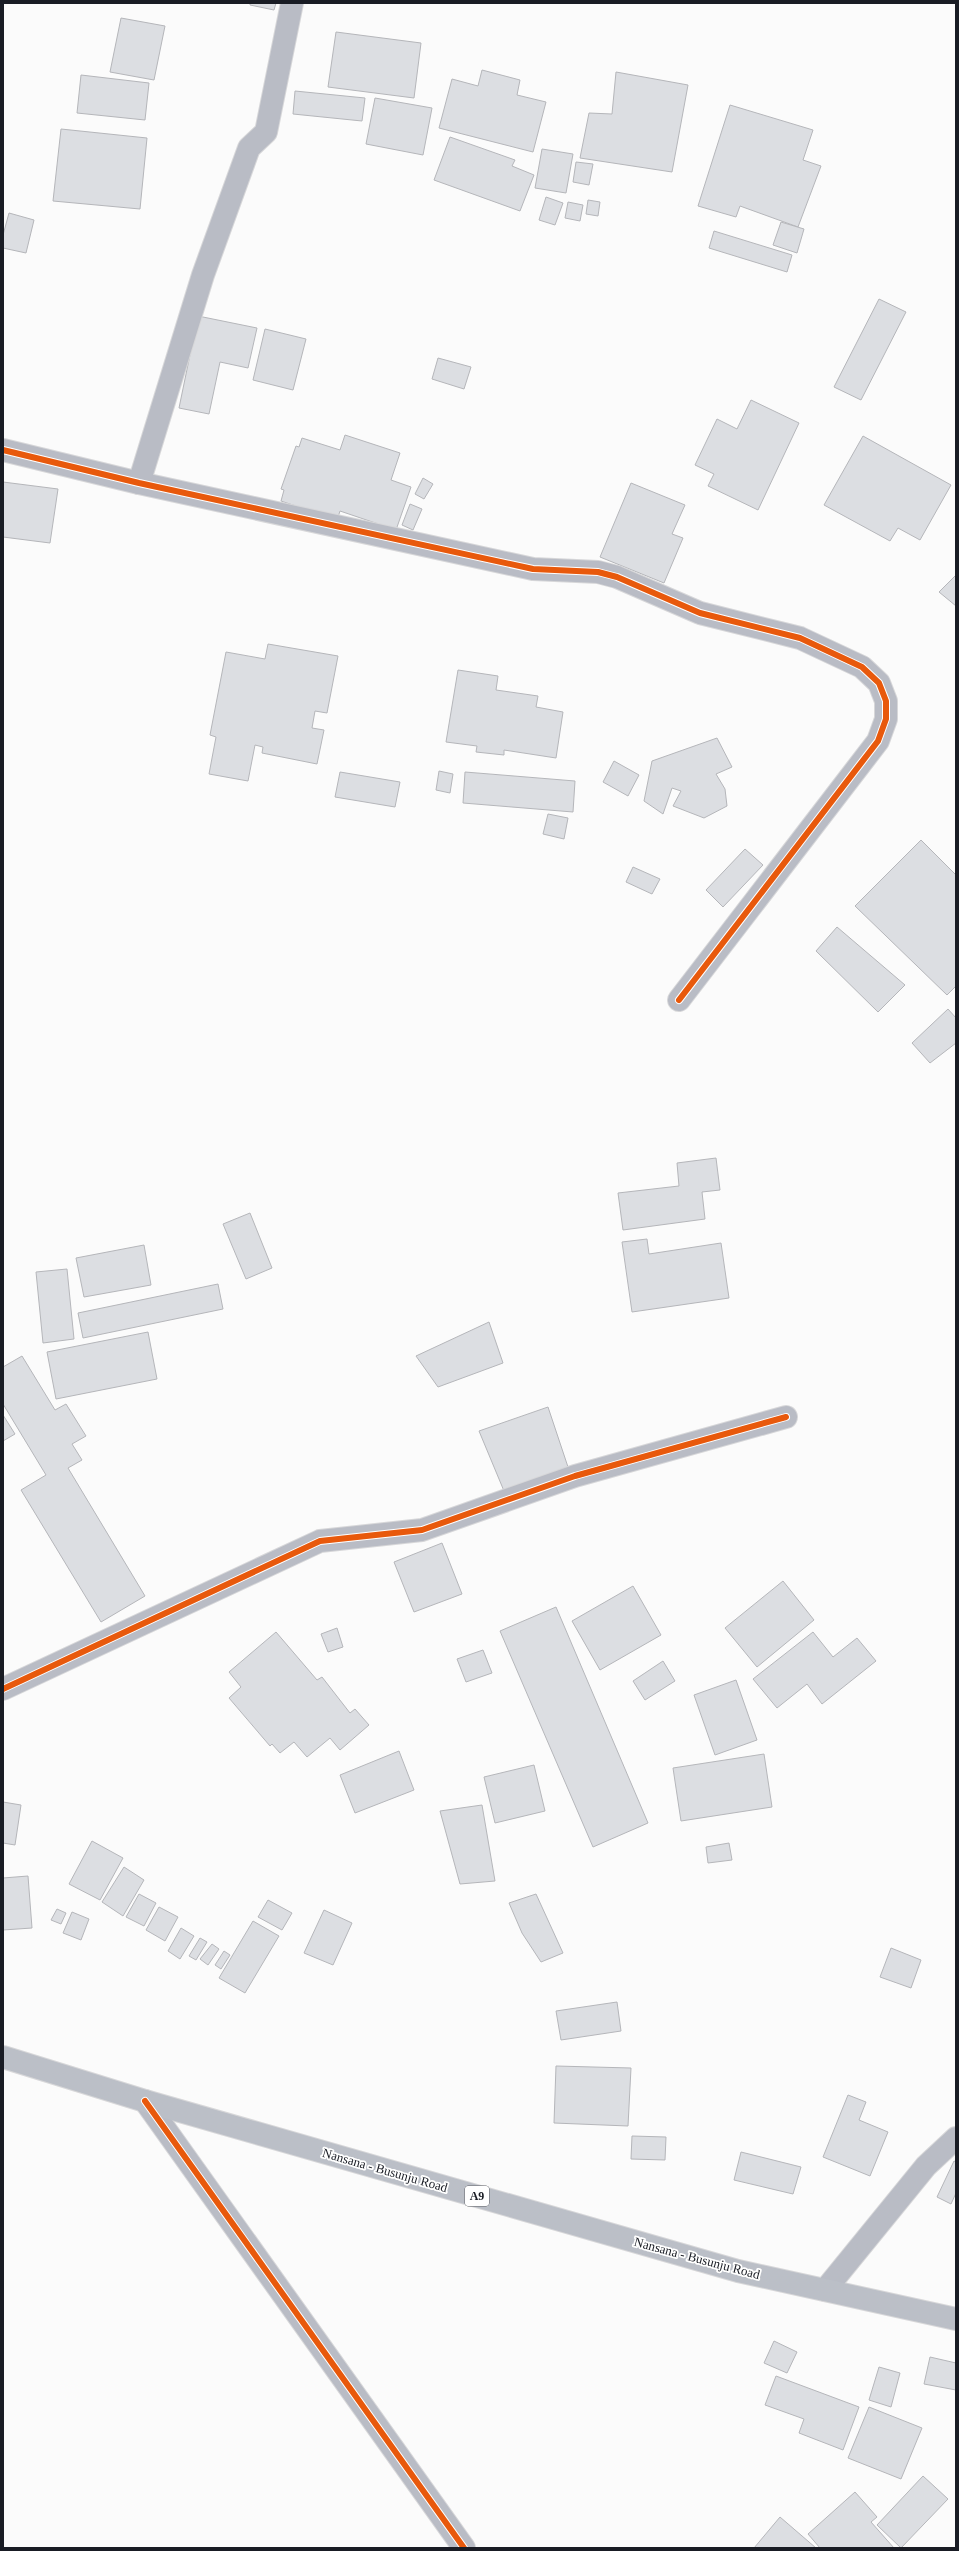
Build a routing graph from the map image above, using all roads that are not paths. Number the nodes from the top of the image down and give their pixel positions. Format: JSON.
{"nodes":[{"id":1,"x":292,"y":3,"type":"edge"},
{"id":2,"x":3,"y":450,"type":"edge"},
{"id":3,"x":139,"y":484,"type":"junction"},
{"id":4,"x":679,"y":1000,"type":"dead end"},
{"id":5,"x":786,"y":1417,"type":"dead end"},
{"id":6,"x":3,"y":1689,"type":"edge"},
{"id":7,"x":3,"y":2057,"type":"edge"},
{"id":8,"x":145,"y":2101,"type":"junction"},
{"id":9,"x":956,"y":2138,"type":"edge"},
{"id":10,"x":825,"y":2290,"type":"junction"},
{"id":11,"x":956,"y":2319,"type":"edge"},
{"id":12,"x":464,"y":2548,"type":"edge"}],
"edges":[{"from":1,"to":3,"type":"street"},
{"from":2,"to":3,"type":"street"},
{"from":3,"to":4,"type":"street"},
{"from":5,"to":6,"type":"street"},
{"from":7,"to":8,"type":"main road","name":"Nansana - Busunju Road","number":"A9"},
{"from":8,"to":10,"type":"main road","name":"Nansana - Busunju Road","number":"A9"},
{"from":8,"to":12,"type":"street"},
{"from":9,"to":10,"type":"street"},
{"from":10,"to":11,"type":"main road","name":"Nansana - Busunju Road","number":"A9"}]}
